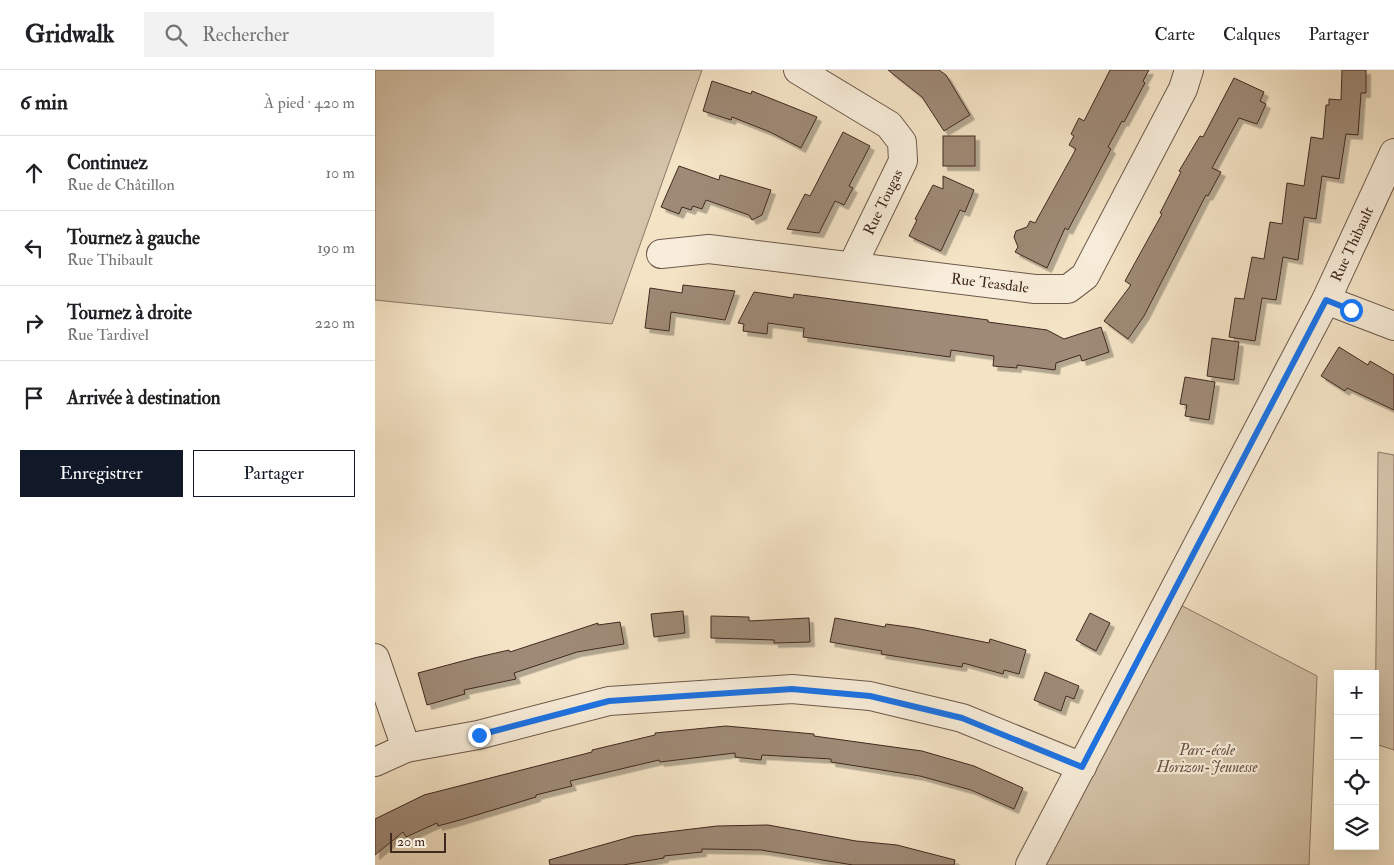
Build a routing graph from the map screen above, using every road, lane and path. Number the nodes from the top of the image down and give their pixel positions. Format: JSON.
{"nodes":[{"id":1,"x":798,"y":70,"type":"edge"},
{"id":2,"x":1189,"y":70,"type":"edge"},
{"id":3,"x":1394,"y":153,"type":"edge"},
{"id":4,"x":661,"y":254,"type":"dead end"},
{"id":5,"x":852,"y":266,"type":"junction"},
{"id":6,"x":1326,"y":300,"type":"junction"},
{"id":7,"x":1394,"y":326,"type":"edge"},
{"id":8,"x":375,"y":658,"type":"edge"},
{"id":9,"x":406,"y":748,"type":"junction"},
{"id":10,"x":375,"y":762,"type":"edge"},
{"id":11,"x":1082,"y":767,"type":"junction"},
{"id":12,"x":1030,"y":865,"type":"edge"}],
"edges":[{"from":1,"to":5,"type":"street","name":"Rue Tougas"},
{"from":2,"to":5,"type":"street","name":"Rue Teasdale"},
{"from":3,"to":6,"type":"street","name":"Rue Thibault"},
{"from":4,"to":5,"type":"street","name":"Rue Teasdale"},
{"from":6,"to":7,"type":"street"},
{"from":6,"to":11,"type":"street","name":"Rue Thibault"},
{"from":8,"to":9,"type":"street"},
{"from":9,"to":10,"type":"street"},
{"from":9,"to":11,"type":"street"},
{"from":11,"to":12,"type":"street","name":"Rue Thibault"}]}
